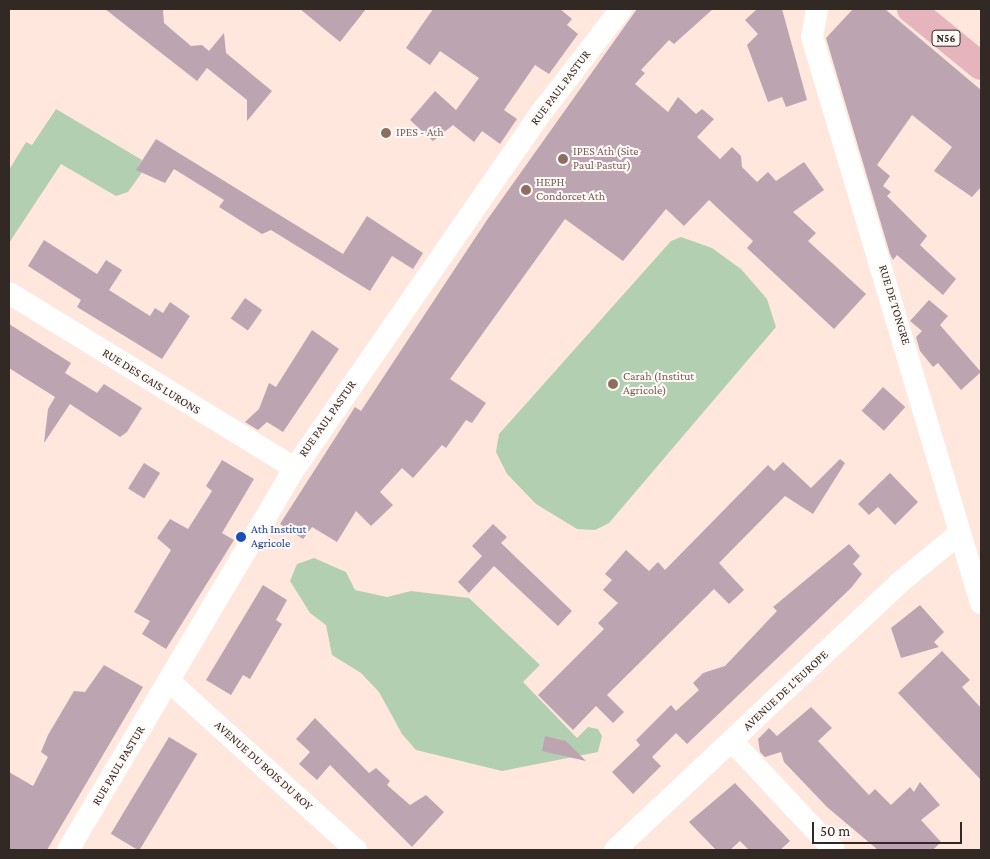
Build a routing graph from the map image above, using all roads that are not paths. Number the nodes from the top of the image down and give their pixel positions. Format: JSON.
{"nodes":[{"id":1,"x":621,"y":9,"type":"edge"},
{"id":2,"x":817,"y":9,"type":"edge"},
{"id":3,"x":912,"y":9,"type":"edge"},
{"id":4,"x":940,"y":9,"type":"edge"},
{"id":5,"x":981,"y":43,"type":"edge"},
{"id":6,"x":981,"y":66,"type":"edge"},
{"id":7,"x":9,"y":293,"type":"edge"},
{"id":8,"x":295,"y":468,"type":"junction"},
{"id":9,"x":959,"y":534,"type":"junction"},
{"id":10,"x":981,"y":602,"type":"edge"},
{"id":11,"x":170,"y":682,"type":"junction"},
{"id":12,"x":732,"y":741,"type":"junction"},
{"id":13,"x":68,"y":850,"type":"edge"},
{"id":14,"x":356,"y":850,"type":"edge"},
{"id":15,"x":615,"y":850,"type":"edge"},
{"id":16,"x":834,"y":850,"type":"edge"}],
"edges":[{"from":1,"to":8,"type":"street","name":"RUE PAUL PASTUR"},
{"from":2,"to":9,"type":"street","name":"RUE DE TONGRE"},
{"from":3,"to":6,"type":"main road","number":"N56"},
{"from":4,"to":5,"type":"main road","number":"N56"},
{"from":7,"to":8,"type":"street","name":"RUE DES GAIS LURONS"},
{"from":8,"to":11,"type":"street","name":"RUE PAUL PASTUR"},
{"from":9,"to":10,"type":"street","name":"RUE DE TONGRE"},
{"from":9,"to":12,"type":"street","name":"AVENUE DE L'EUROPE"},
{"from":11,"to":13,"type":"street","name":"RUE PAUL PASTUR"},
{"from":11,"to":14,"type":"street","name":"AVENUE DU BOIS DU ROY"},
{"from":12,"to":15,"type":"street","name":"AVENUE DE L'EUROPE"},
{"from":12,"to":16,"type":"street"}]}
